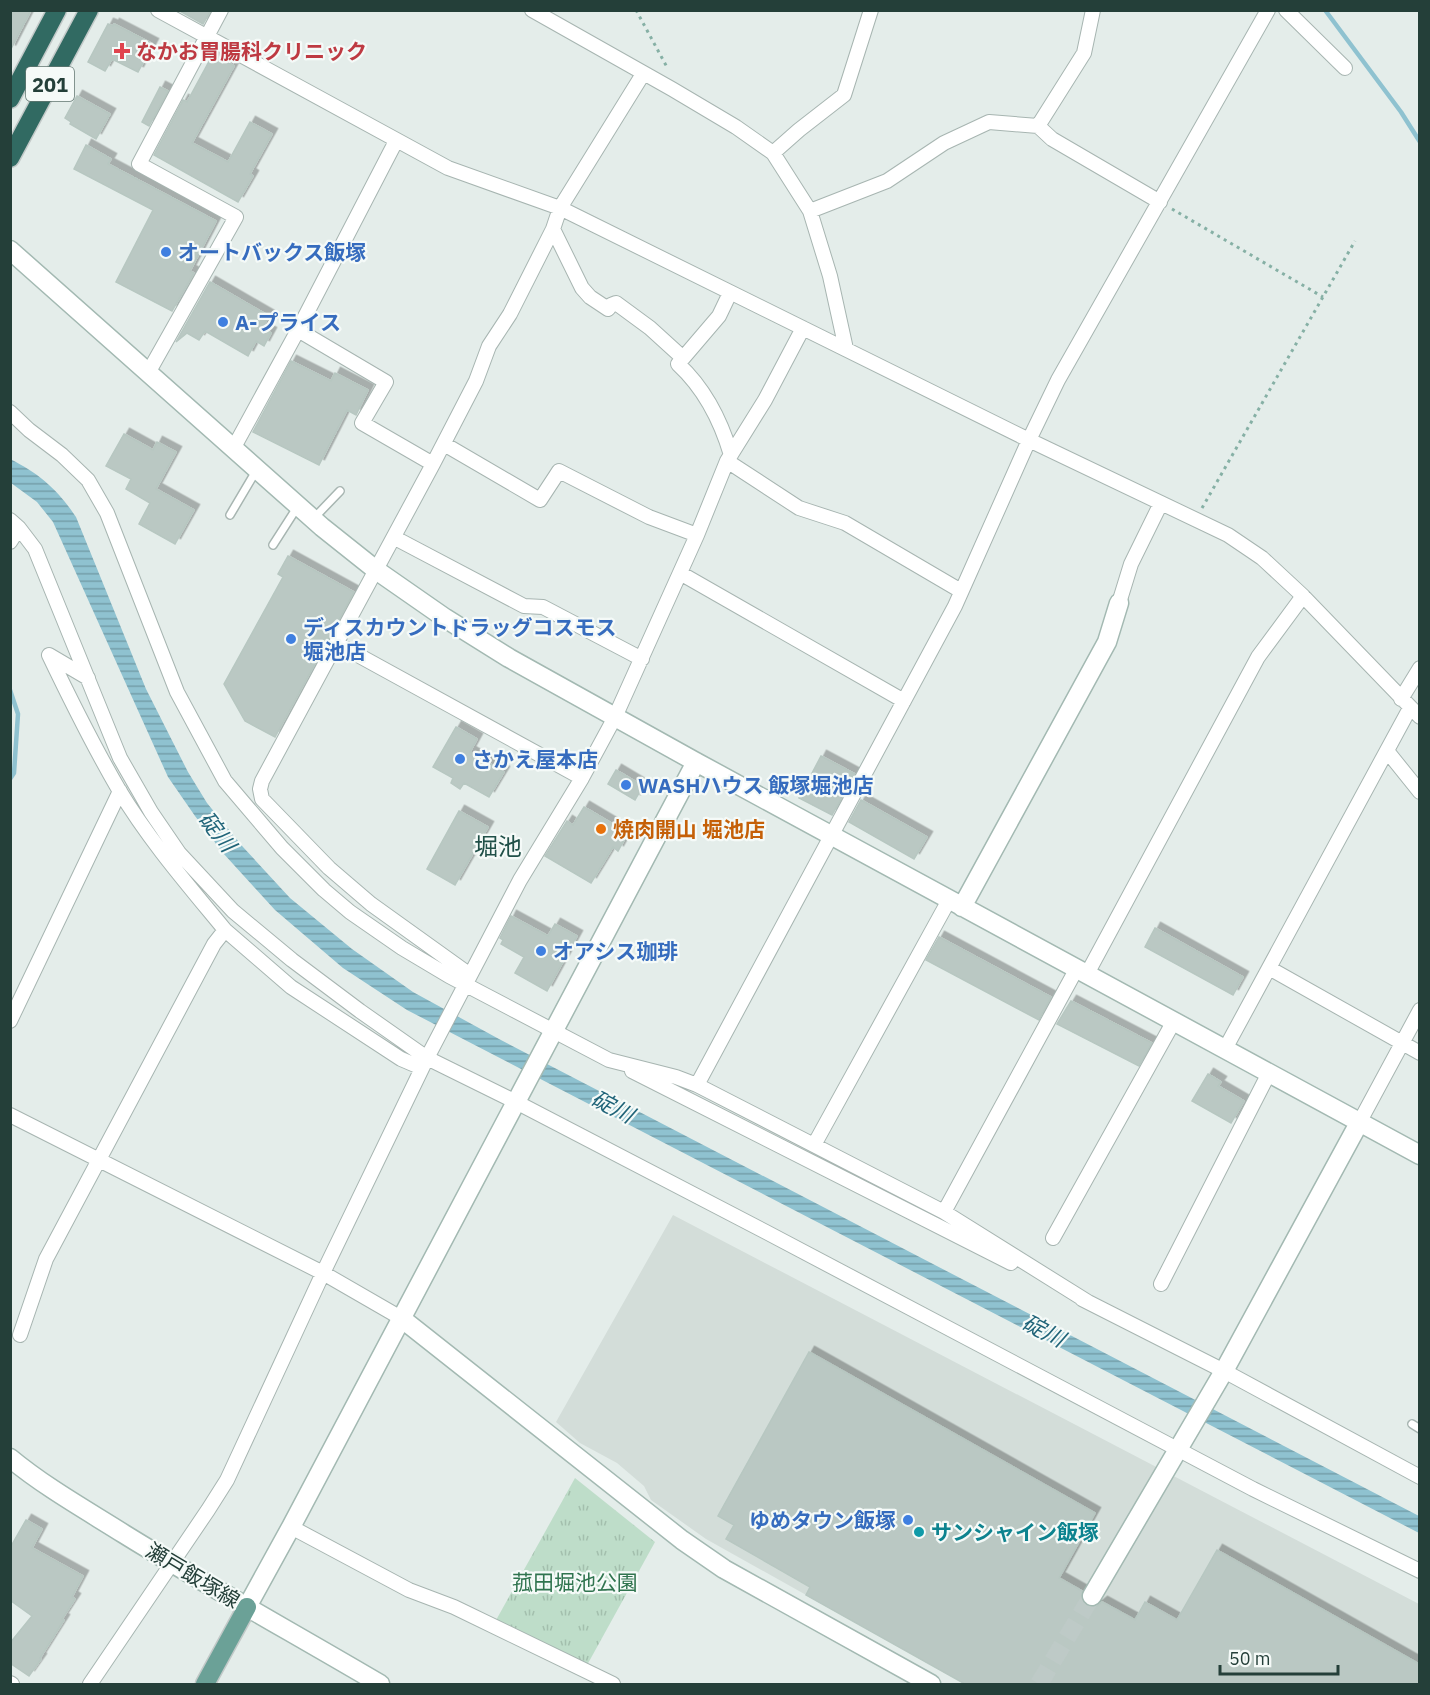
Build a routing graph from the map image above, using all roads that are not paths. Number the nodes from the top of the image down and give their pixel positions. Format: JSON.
{"nodes":[{"id":1,"x":57,"y":10,"type":"edge"},
{"id":2,"x":89,"y":10,"type":"edge"},
{"id":3,"x":158,"y":10,"type":"edge"},
{"id":4,"x":221,"y":10,"type":"edge"},
{"id":5,"x":532,"y":10,"type":"edge"},
{"id":6,"x":871,"y":10,"type":"edge"},
{"id":7,"x":1093,"y":10,"type":"edge"},
{"id":8,"x":1268,"y":10,"type":"edge"},
{"id":9,"x":1286,"y":10,"type":"edge"},
{"id":10,"x":206,"y":38,"type":"junction"},
{"id":11,"x":1345,"y":68,"type":"dead end"},
{"id":12,"x":643,"y":74,"type":"junction"},
{"id":13,"x":10,"y":99,"type":"edge"},
{"id":14,"x":1038,"y":126,"type":"junction"},
{"id":15,"x":396,"y":141,"type":"junction"},
{"id":16,"x":773,"y":153,"type":"junction"},
{"id":17,"x":10,"y":158,"type":"edge"},
{"id":18,"x":1160,"y":202,"type":"junction"},
{"id":19,"x":560,"y":208,"type":"junction"},
{"id":20,"x":810,"y":211,"type":"junction"},
{"id":21,"x":553,"y":229,"type":"junction"},
{"id":22,"x":10,"y":250,"type":"edge"},
{"id":23,"x":730,"y":293,"type":"junction"},
{"id":24,"x":803,"y":328,"type":"junction"},
{"id":25,"x":298,"y":330,"type":"junction"},
{"id":26,"x":846,"y":349,"type":"junction"},
{"id":27,"x":684,"y":358,"type":"junction"},
{"id":28,"x":148,"y":373,"type":"junction"},
{"id":29,"x":10,"y":412,"type":"edge"},
{"id":30,"x":1029,"y":440,"type":"junction"},
{"id":31,"x":444,"y":444,"type":"junction"},
{"id":32,"x":233,"y":449,"type":"junction"},
{"id":33,"x":729,"y":458,"type":"junction"},
{"id":34,"x":434,"y":464,"type":"junction"},
{"id":35,"x":257,"y":470,"type":"junction"},
{"id":36,"x":340,"y":491,"type":"dead end"},
{"id":37,"x":1161,"y":503,"type":"junction"},
{"id":38,"x":298,"y":506,"type":"junction"},
{"id":39,"x":230,"y":515,"type":"dead end"},
{"id":40,"x":313,"y":519,"type":"junction"},
{"id":41,"x":15,"y":524,"type":"edge"},
{"id":42,"x":698,"y":535,"type":"junction"},
{"id":43,"x":395,"y":538,"type":"junction"},
{"id":44,"x":10,"y":542,"type":"edge"},
{"id":45,"x":273,"y":545,"type":"dead end"},
{"id":46,"x":376,"y":570,"type":"junction"},
{"id":47,"x":680,"y":573,"type":"junction"},
{"id":48,"x":961,"y":591,"type":"junction"},
{"id":49,"x":1303,"y":596,"type":"junction"},
{"id":50,"x":1119,"y":603,"type":"joint"},
{"id":51,"x":336,"y":643,"type":"junction"},
{"id":52,"x":642,"y":659,"type":"junction"},
{"id":53,"x":1419,"y":668,"type":"edge"},
{"id":54,"x":88,"y":678,"type":"junction"},
{"id":55,"x":904,"y":701,"type":"junction"},
{"id":56,"x":1410,"y":708,"type":"edge"},
{"id":57,"x":615,"y":717,"type":"junction"},
{"id":58,"x":1387,"y":751,"type":"junction"},
{"id":59,"x":696,"y":762,"type":"junction"},
{"id":60,"x":582,"y":778,"type":"junction"},
{"id":61,"x":120,"y":791,"type":"junction"},
{"id":62,"x":1419,"y":792,"type":"edge"},
{"id":63,"x":832,"y":836,"type":"junction"},
{"id":64,"x":956,"y":903,"type":"junction"},
{"id":65,"x":225,"y":930,"type":"junction"},
{"id":66,"x":1269,"y":968,"type":"junction"},
{"id":67,"x":1082,"y":971,"type":"junction"},
{"id":68,"x":466,"y":982,"type":"junction"},
{"id":69,"x":1419,"y":1010,"type":"edge"},
{"id":70,"x":10,"y":1021,"type":"edge"},
{"id":71,"x":1174,"y":1021,"type":"junction"},
{"id":72,"x":553,"y":1032,"type":"junction"},
{"id":73,"x":1401,"y":1044,"type":"junction"},
{"id":74,"x":1225,"y":1049,"type":"junction"},
{"id":75,"x":1419,"y":1053,"type":"edge"},
{"id":76,"x":426,"y":1060,"type":"junction"},
{"id":77,"x":609,"y":1060,"type":"junction"},
{"id":78,"x":1269,"y":1073,"type":"junction"},
{"id":79,"x":697,"y":1085,"type":"junction"},
{"id":80,"x":517,"y":1100,"type":"junction"},
{"id":81,"x":10,"y":1115,"type":"edge"},
{"id":82,"x":1359,"y":1123,"type":"junction"},
{"id":83,"x":814,"y":1145,"type":"junction"},
{"id":84,"x":1419,"y":1155,"type":"edge"},
{"id":85,"x":99,"y":1161,"type":"junction"},
{"id":86,"x":944,"y":1212,"type":"junction"},
{"id":87,"x":1053,"y":1238,"type":"dead end"},
{"id":88,"x":323,"y":1273,"type":"junction"},
{"id":89,"x":1161,"y":1284,"type":"dead end"},
{"id":90,"x":1088,"y":1302,"type":"junction"},
{"id":91,"x":401,"y":1318,"type":"junction"},
{"id":92,"x":20,"y":1335,"type":"dead end"},
{"id":93,"x":1223,"y":1372,"type":"junction"},
{"id":94,"x":1412,"y":1424,"type":"dead end"},
{"id":95,"x":1419,"y":1429,"type":"edge"},
{"id":96,"x":1180,"y":1445,"type":"junction"},
{"id":97,"x":10,"y":1458,"type":"edge"},
{"id":98,"x":1419,"y":1477,"type":"edge"},
{"id":99,"x":291,"y":1527,"type":"junction"},
{"id":100,"x":172,"y":1563,"type":"junction"},
{"id":101,"x":1419,"y":1571,"type":"edge"},
{"id":102,"x":1092,"y":1596,"type":"tunnel mouth"},
{"id":103,"x":247,"y":1607,"type":"junction"},
{"id":104,"x":90,"y":1684,"type":"edge"},
{"id":105,"x":205,"y":1684,"type":"edge"},
{"id":106,"x":380,"y":1684,"type":"edge"},
{"id":107,"x":613,"y":1684,"type":"edge"},
{"id":108,"x":931,"y":1684,"type":"edge"}],
"edges":[{"from":1,"to":13,"type":"highway","number":"201"},
{"from":2,"to":17,"type":"highway","number":"201"},
{"from":3,"to":10,"type":"street"},
{"from":4,"to":10,"type":"street"},
{"from":5,"to":12,"type":"street"},
{"from":6,"to":16,"type":"street"},
{"from":7,"to":14,"type":"street"},
{"from":8,"to":18,"type":"street"},
{"from":9,"to":11,"type":"street"},
{"from":10,"to":15,"type":"street"},
{"from":10,"to":28,"type":"street"},
{"from":12,"to":16,"type":"street"},
{"from":12,"to":19,"type":"street"},
{"from":14,"to":18,"type":"street"},
{"from":14,"to":20,"type":"street"},
{"from":15,"to":19,"type":"street"},
{"from":15,"to":25,"type":"street"},
{"from":16,"to":20,"type":"street"},
{"from":18,"to":30,"type":"street"},
{"from":19,"to":21,"type":"street"},
{"from":19,"to":23,"type":"street"},
{"from":20,"to":26,"type":"street"},
{"from":21,"to":27,"type":"street"},
{"from":21,"to":31,"type":"street"},
{"from":22,"to":28,"type":"street"},
{"from":23,"to":24,"type":"street"},
{"from":23,"to":27,"type":"street"},
{"from":24,"to":26,"type":"street"},
{"from":24,"to":33,"type":"street"},
{"from":25,"to":32,"type":"street"},
{"from":25,"to":34,"type":"street"},
{"from":26,"to":30,"type":"street"},
{"from":27,"to":33,"type":"street"},
{"from":28,"to":32,"type":"street"},
{"from":29,"to":68,"type":"street"},
{"from":30,"to":37,"type":"street"},
{"from":30,"to":48,"type":"street"},
{"from":31,"to":34,"type":"street"},
{"from":31,"to":42,"type":"street"},
{"from":32,"to":35,"type":"street"},
{"from":33,"to":42,"type":"street"},
{"from":33,"to":48,"type":"street"},
{"from":34,"to":43,"type":"street"},
{"from":35,"to":38,"type":"street"},
{"from":35,"to":39,"type":"lane"},
{"from":36,"to":40,"type":"lane"},
{"from":37,"to":49,"type":"street"},
{"from":37,"to":50,"type":"street"},
{"from":38,"to":40,"type":"street"},
{"from":38,"to":45,"type":"lane"},
{"from":40,"to":46,"type":"street"},
{"from":41,"to":44,"type":"street"},
{"from":41,"to":54,"type":"street"},
{"from":42,"to":47,"type":"street"},
{"from":43,"to":46,"type":"street"},
{"from":43,"to":52,"type":"street"},
{"from":46,"to":51,"type":"street"},
{"from":46,"to":57,"type":"street"},
{"from":47,"to":52,"type":"street"},
{"from":47,"to":55,"type":"street"},
{"from":48,"to":55,"type":"street"},
{"from":49,"to":56,"type":"street"},
{"from":49,"to":67,"type":"street"},
{"from":50,"to":64,"type":"street"},
{"from":51,"to":60,"type":"street"},
{"from":51,"to":68,"type":"street"},
{"from":52,"to":57,"type":"street"},
{"from":53,"to":56,"type":"street"},
{"from":54,"to":61,"type":"street"},
{"from":54,"to":76,"type":"street"},
{"from":55,"to":63,"type":"street"},
{"from":56,"to":58,"type":"street"},
{"from":57,"to":59,"type":"street"},
{"from":57,"to":60,"type":"street"},
{"from":58,"to":62,"type":"street"},
{"from":58,"to":66,"type":"street"},
{"from":59,"to":63,"type":"street"},
{"from":59,"to":72,"type":"street"},
{"from":60,"to":68,"type":"street"},
{"from":61,"to":65,"type":"street"},
{"from":61,"to":70,"type":"street"},
{"from":63,"to":64,"type":"street"},
{"from":63,"to":79,"type":"street"},
{"from":64,"to":67,"type":"street"},
{"from":64,"to":83,"type":"street"},
{"from":65,"to":76,"type":"street"},
{"from":65,"to":85,"type":"street"},
{"from":66,"to":73,"type":"street"},
{"from":66,"to":74,"type":"street"},
{"from":67,"to":71,"type":"street"},
{"from":67,"to":86,"type":"street"},
{"from":68,"to":72,"type":"street"},
{"from":68,"to":76,"type":"street"},
{"from":69,"to":73,"type":"street"},
{"from":71,"to":74,"type":"street"},
{"from":71,"to":87,"type":"street"},
{"from":72,"to":77,"type":"street"},
{"from":72,"to":80,"type":"street"},
{"from":73,"to":75,"type":"street"},
{"from":73,"to":82,"type":"street"},
{"from":74,"to":78,"type":"street"},
{"from":76,"to":80,"type":"street"},
{"from":76,"to":88,"type":"street"},
{"from":77,"to":79,"type":"street"},
{"from":77,"to":90,"type":"street"},
{"from":78,"to":82,"type":"street"},
{"from":78,"to":89,"type":"street"},
{"from":79,"to":83,"type":"street"},
{"from":80,"to":91,"type":"street"},
{"from":80,"to":96,"type":"street"},
{"from":81,"to":85,"type":"street"},
{"from":82,"to":84,"type":"street"},
{"from":82,"to":93,"type":"street"},
{"from":83,"to":86,"type":"street"},
{"from":85,"to":88,"type":"street"},
{"from":85,"to":92,"type":"street"},
{"from":86,"to":90,"type":"street"},
{"from":88,"to":91,"type":"street"},
{"from":88,"to":100,"type":"street"},
{"from":90,"to":93,"type":"street"},
{"from":91,"to":99,"type":"street"},
{"from":91,"to":108,"type":"street"},
{"from":93,"to":96,"type":"street"},
{"from":93,"to":98,"type":"street"},
{"from":94,"to":95,"type":"lane"},
{"from":96,"to":101,"type":"street"},
{"from":96,"to":102,"type":"street"},
{"from":97,"to":100,"type":"street","name":"瀬戸飯塚線"},
{"from":99,"to":103,"type":"street"},
{"from":99,"to":107,"type":"street"},
{"from":100,"to":103,"type":"street","name":"瀬戸飯塚線"},
{"from":100,"to":104,"type":"street"},
{"from":103,"to":105,"type":"main road"},
{"from":103,"to":106,"type":"street","name":"瀬戸飯塚線"}]}
